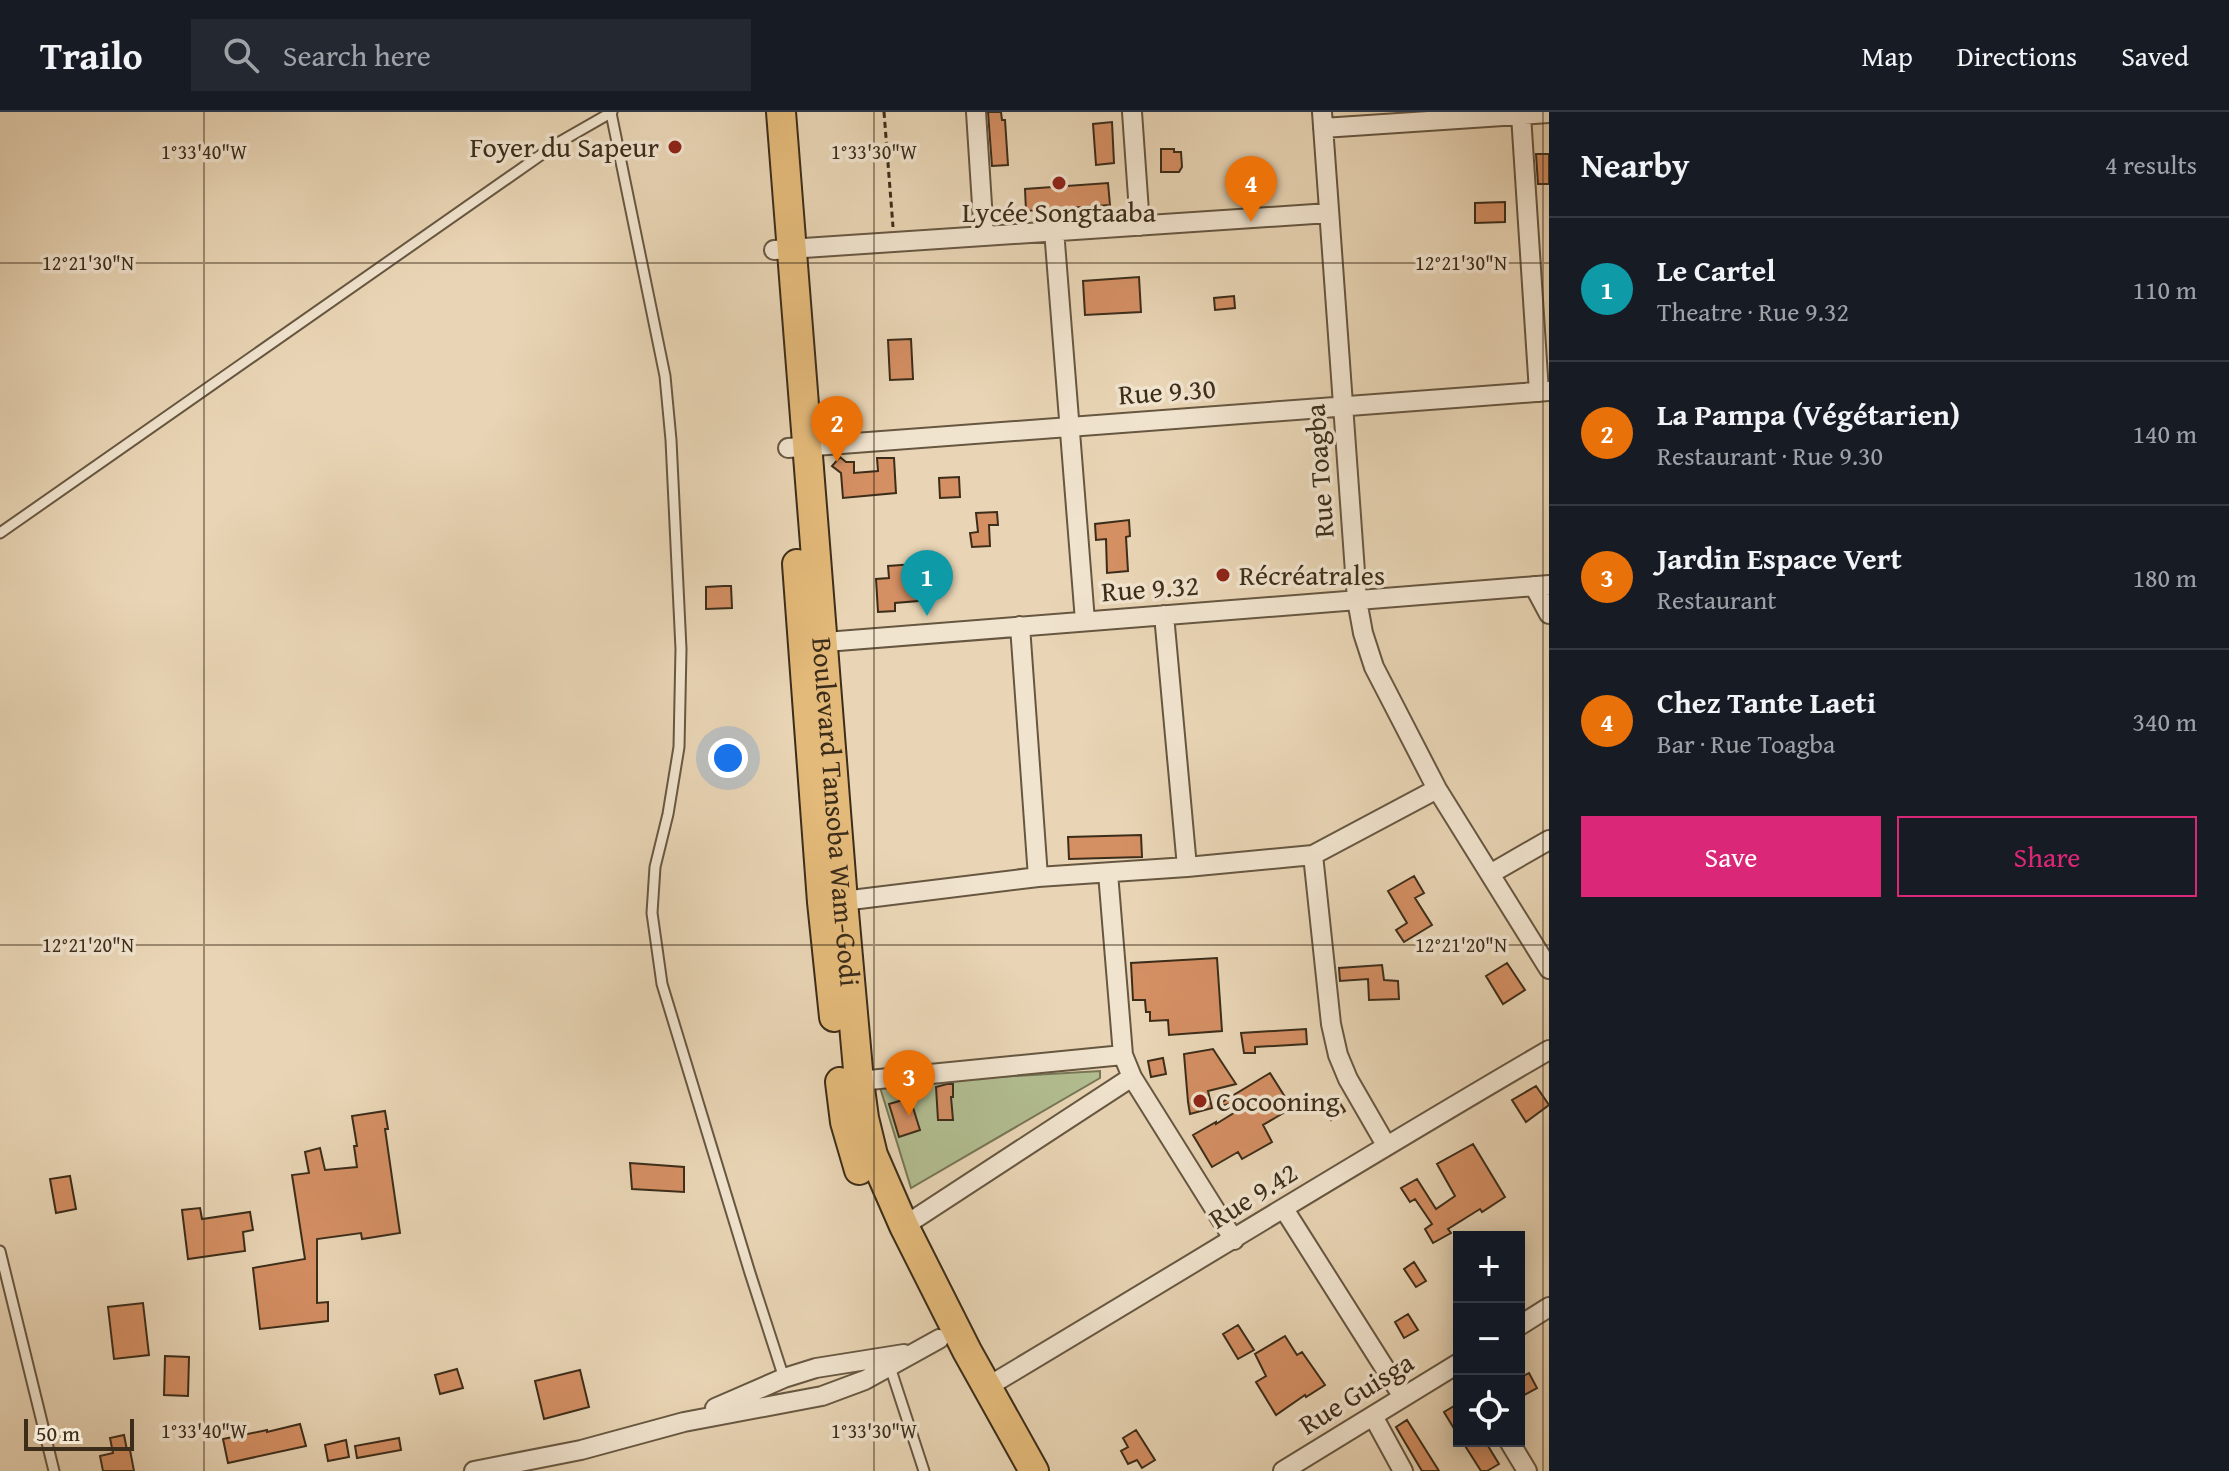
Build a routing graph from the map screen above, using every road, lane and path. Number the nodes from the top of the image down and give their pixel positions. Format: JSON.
{"nodes":[{"id":1,"x":612,"y":112,"type":"edge"},
{"id":2,"x":764,"y":112,"type":"edge"},
{"id":3,"x":781,"y":112,"type":"edge"},
{"id":4,"x":884,"y":112,"type":"edge"},
{"id":5,"x":976,"y":112,"type":"edge"},
{"id":6,"x":1132,"y":112,"type":"edge"},
{"id":7,"x":1549,"y":113,"type":"edge"},
{"id":8,"x":1521,"y":115,"type":"junction"},
{"id":9,"x":1323,"y":120,"type":"edge"},
{"id":10,"x":1329,"y":213,"type":"junction"},
{"id":11,"x":1140,"y":226,"type":"junction"},
{"id":12,"x":1054,"y":230,"type":"junction"},
{"id":13,"x":984,"y":236,"type":"junction"},
{"id":14,"x":895,"y":243,"type":"junction"},
{"id":15,"x":783,"y":250,"type":"junction"},
{"id":16,"x":1544,"y":391,"type":"edge"},
{"id":17,"x":1343,"y":406,"type":"junction"},
{"id":18,"x":1069,"y":426,"type":"junction"},
{"id":19,"x":797,"y":447,"type":"junction"},
{"id":20,"x":0,"y":533,"type":"edge"},
{"id":21,"x":1542,"y":586,"type":"edge"},
{"id":22,"x":1357,"y":600,"type":"junction"},
{"id":23,"x":1549,"y":614,"type":"edge"},
{"id":24,"x":1164,"y":615,"type":"junction"},
{"id":25,"x":1085,"y":621,"type":"junction"},
{"id":26,"x":1020,"y":626,"type":"junction"},
{"id":27,"x":812,"y":643,"type":"junction"},
{"id":28,"x":1437,"y":789,"type":"junction"},
{"id":29,"x":1549,"y":840,"type":"edge"},
{"id":30,"x":1313,"y":855,"type":"junction"},
{"id":31,"x":1187,"y":867,"type":"junction"},
{"id":32,"x":1108,"y":873,"type":"junction"},
{"id":33,"x":1490,"y":874,"type":"junction"},
{"id":34,"x":1038,"y":877,"type":"junction"},
{"id":35,"x":843,"y":901,"type":"junction"},
{"id":36,"x":1549,"y":969,"type":"edge"},
{"id":37,"x":1549,"y":1050,"type":"edge"},
{"id":38,"x":1123,"y":1055,"type":"junction"},
{"id":39,"x":1132,"y":1077,"type":"junction"},
{"id":40,"x":859,"y":1081,"type":"junction"},
{"id":41,"x":1386,"y":1145,"type":"junction"},
{"id":42,"x":1284,"y":1209,"type":"junction"},
{"id":43,"x":904,"y":1226,"type":"junction"},
{"id":44,"x":1234,"y":1240,"type":"junction"},
{"id":45,"x":0,"y":1251,"type":"edge"},
{"id":46,"x":1549,"y":1307,"type":"edge"},
{"id":47,"x":1525,"y":1322,"type":"edge"},
{"id":48,"x":927,"y":1345,"type":"junction"},
{"id":49,"x":888,"y":1362,"type":"junction"},
{"id":50,"x":1453,"y":1367,"type":"edge"},
{"id":51,"x":784,"y":1378,"type":"junction"},
{"id":52,"x":987,"y":1387,"type":"junction"},
{"id":53,"x":1403,"y":1397,"type":"junction"},
{"id":54,"x":1373,"y":1416,"type":"junction"},
{"id":55,"x":684,"y":1422,"type":"junction"},
{"id":56,"x":1513,"y":1447,"type":"edge"},
{"id":57,"x":54,"y":1471,"type":"edge"},
{"id":58,"x":474,"y":1471,"type":"edge"},
{"id":59,"x":924,"y":1471,"type":"edge"},
{"id":60,"x":1012,"y":1471,"type":"edge"},
{"id":61,"x":1034,"y":1471,"type":"edge"},
{"id":62,"x":1283,"y":1471,"type":"edge"},
{"id":63,"x":1403,"y":1471,"type":"edge"},
{"id":64,"x":1527,"y":1471,"type":"edge"}],
"edges":[{"from":1,"to":20,"type":"lane"},
{"from":1,"to":51,"type":"lane"},
{"from":2,"to":15,"type":"main road","name":"Boulevard Tansoba Wam-Godi"},
{"from":3,"to":15,"type":"main road","name":"Boulevard Tansoba Wam-Godi"},
{"from":4,"to":14,"type":"path"},
{"from":5,"to":13,"type":"street"},
{"from":6,"to":11,"type":"street"},
{"from":7,"to":8,"type":"street"},
{"from":8,"to":9,"type":"street"},
{"from":8,"to":16,"type":"street"},
{"from":9,"to":10,"type":"street","name":"Rue Toagba"},
{"from":10,"to":11,"type":"street"},
{"from":10,"to":17,"type":"street","name":"Rue Toagba"},
{"from":11,"to":12,"type":"street"},
{"from":12,"to":13,"type":"street"},
{"from":12,"to":18,"type":"street"},
{"from":13,"to":14,"type":"street"},
{"from":14,"to":15,"type":"street"},
{"from":15,"to":19,"type":"main road","name":"Boulevard Tansoba Wam-Godi"},
{"from":16,"to":17,"type":"street","name":"Rue 9.30"},
{"from":17,"to":18,"type":"street","name":"Rue 9.30"},
{"from":17,"to":22,"type":"street","name":"Rue Toagba"},
{"from":18,"to":19,"type":"street","name":"Rue 9.30"},
{"from":18,"to":25,"type":"street"},
{"from":19,"to":27,"type":"main road","name":"Boulevard Tansoba Wam-Godi"},
{"from":21,"to":22,"type":"street","name":"Rue 9.32"},
{"from":21,"to":23,"type":"street"},
{"from":22,"to":24,"type":"street","name":"Rue 9.32"},
{"from":22,"to":28,"type":"street","name":"Rue Toagba"},
{"from":24,"to":25,"type":"street","name":"Rue 9.32"},
{"from":24,"to":31,"type":"street"},
{"from":25,"to":26,"type":"street","name":"Rue 9.32"},
{"from":26,"to":27,"type":"street","name":"Rue 9.32"},
{"from":26,"to":34,"type":"street"},
{"from":27,"to":35,"type":"main road","name":"Boulevard Tansoba Wam-Godi"},
{"from":27,"to":48,"type":"main road","name":"Boulevard Tansoba Wam-Godi"},
{"from":28,"to":30,"type":"street"},
{"from":28,"to":33,"type":"street","name":"Rue Toagba"},
{"from":29,"to":33,"type":"street"},
{"from":30,"to":31,"type":"street"},
{"from":30,"to":41,"type":"street"},
{"from":31,"to":32,"type":"street"},
{"from":32,"to":34,"type":"street"},
{"from":32,"to":38,"type":"street"},
{"from":33,"to":36,"type":"street","name":"Rue Toagba"},
{"from":34,"to":35,"type":"street"},
{"from":35,"to":40,"type":"main road","name":"Boulevard Tansoba Wam-Godi"},
{"from":37,"to":41,"type":"street","name":"Rue 9.42"},
{"from":38,"to":39,"type":"street"},
{"from":38,"to":40,"type":"street"},
{"from":39,"to":43,"type":"street"},
{"from":39,"to":44,"type":"street"},
{"from":40,"to":43,"type":"main road","name":"Boulevard Tansoba Wam-Godi"},
{"from":41,"to":42,"type":"street","name":"Rue 9.42"},
{"from":42,"to":44,"type":"street","name":"Rue 9.42"},
{"from":42,"to":53,"type":"street"},
{"from":43,"to":52,"type":"main road","name":"Boulevard Tansoba Wam-Godi"},
{"from":44,"to":52,"type":"street","name":"Rue 9.42"},
{"from":45,"to":57,"type":"lane"},
{"from":46,"to":47,"type":"street"},
{"from":48,"to":49,"type":"street"},
{"from":48,"to":60,"type":"main road","name":"Boulevard Tansoba Wam-Godi"},
{"from":49,"to":51,"type":"street"},
{"from":49,"to":55,"type":"street"},
{"from":49,"to":59,"type":"lane"},
{"from":50,"to":53,"type":"street","name":"Rue Guisga"},
{"from":51,"to":55,"type":"street"},
{"from":52,"to":61,"type":"main road","name":"Boulevard Tansoba Wam-Godi"},
{"from":53,"to":54,"type":"street","name":"Rue Guisga"},
{"from":54,"to":62,"type":"street","name":"Rue Guisga"},
{"from":54,"to":63,"type":"street"},
{"from":55,"to":58,"type":"street"},
{"from":56,"to":64,"type":"street"}]}
